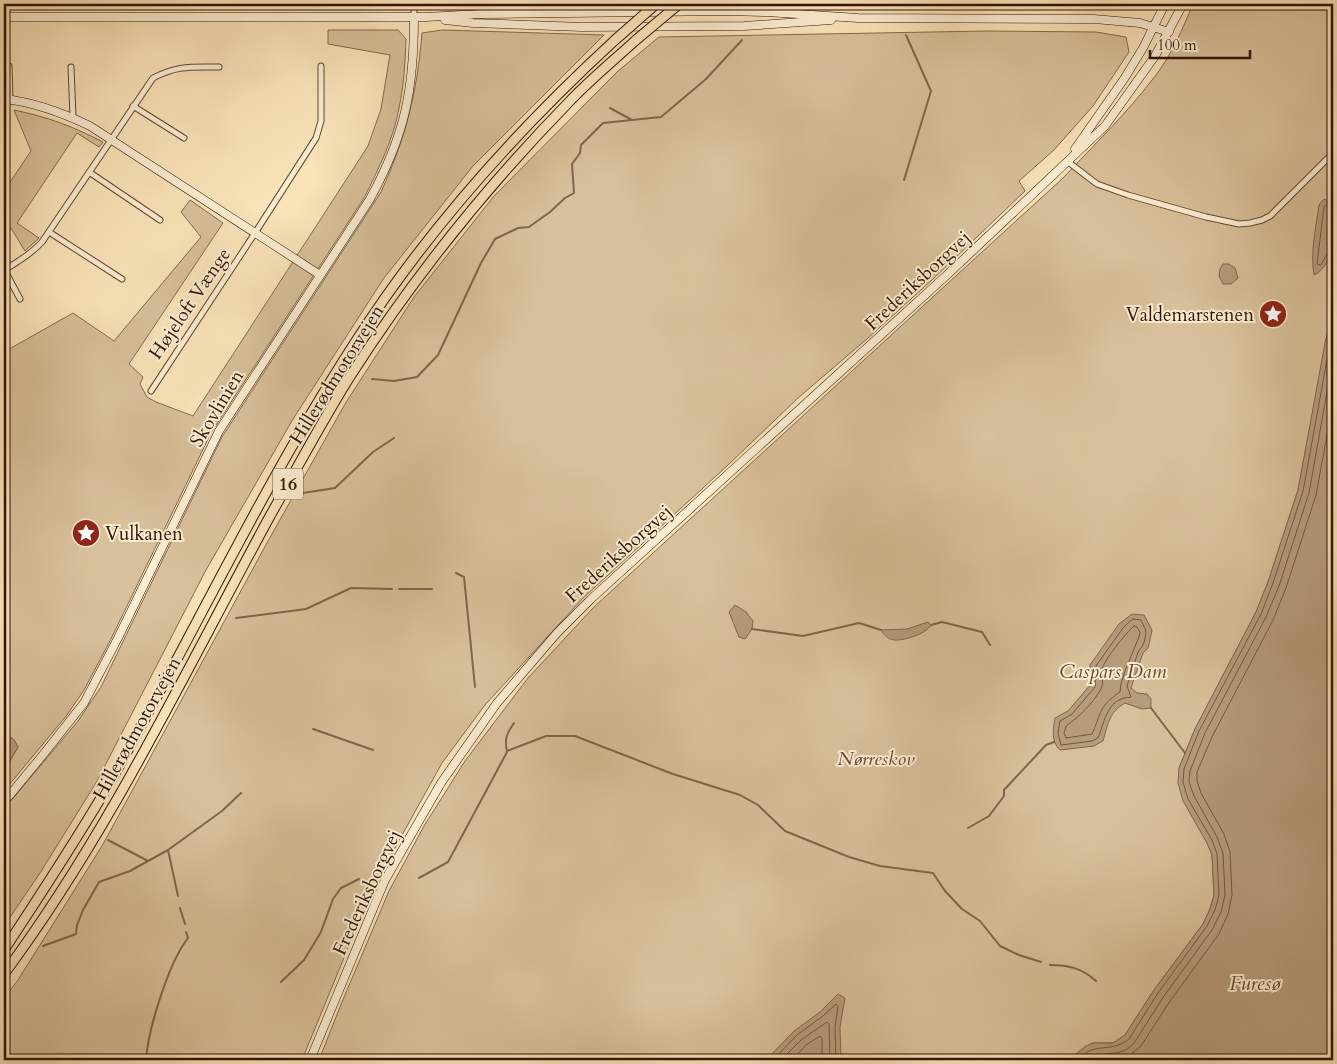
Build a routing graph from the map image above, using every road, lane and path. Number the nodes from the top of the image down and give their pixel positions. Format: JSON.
{"nodes":[{"id":1,"x":414,"y":4,"type":"edge"},
{"id":2,"x":656,"y":4,"type":"edge"},
{"id":3,"x":678,"y":4,"type":"edge"},
{"id":4,"x":1166,"y":4,"type":"edge"},
{"id":5,"x":1183,"y":4,"type":"edge"},
{"id":6,"x":4,"y":17,"type":"edge"},
{"id":7,"x":414,"y":17,"type":"junction"},
{"id":8,"x":426,"y":17,"type":"junction"},
{"id":9,"x":858,"y":18,"type":"junction"},
{"id":10,"x":1154,"y":26,"type":"junction"},
{"id":11,"x":1169,"y":32,"type":"junction"},
{"id":12,"x":9,"y":66,"type":"dead end"},
{"id":13,"x":321,"y":66,"type":"dead end"},
{"id":14,"x":71,"y":67,"type":"dead end"},
{"id":15,"x":219,"y":67,"type":"dead end"},
{"id":16,"x":7,"y":99,"type":"edge"},
{"id":17,"x":133,"y":106,"type":"junction"},
{"id":18,"x":73,"y":117,"type":"junction"},
{"id":19,"x":184,"y":138,"type":"dead end"},
{"id":20,"x":112,"y":139,"type":"junction"},
{"id":21,"x":1333,"y":153,"type":"edge"},
{"id":22,"x":1067,"y":161,"type":"junction"},
{"id":23,"x":89,"y":172,"type":"junction"},
{"id":24,"x":160,"y":220,"type":"dead end"},
{"id":25,"x":49,"y":232,"type":"junction"},
{"id":26,"x":255,"y":233,"type":"junction"},
{"id":27,"x":4,"y":269,"type":"edge"},
{"id":28,"x":320,"y":275,"type":"junction"},
{"id":29,"x":122,"y":279,"type":"dead end"},
{"id":30,"x":20,"y":299,"type":"dead end"},
{"id":31,"x":151,"y":391,"type":"dead end"},
{"id":32,"x":4,"y":802,"type":"edge"},
{"id":33,"x":4,"y":950,"type":"edge"},
{"id":34,"x":4,"y":974,"type":"edge"},
{"id":35,"x":310,"y":1060,"type":"edge"}],
"edges":[{"from":1,"to":7,"type":"street"},
{"from":2,"to":33,"type":"highway","name":"Hillerødmotorvejen","number":"16","bridge":true},
{"from":3,"to":34,"type":"highway","name":"Hillerødmotorvejen","number":"16","bridge":true},
{"from":4,"to":10,"type":"street","name":"Frederiksborgvej"},
{"from":5,"to":11,"type":"street","name":"Frederiksborgvej"},
{"from":6,"to":7,"type":"street"},
{"from":7,"to":8,"type":"street"},
{"from":7,"to":28,"type":"street","name":"Skovlinien"},
{"from":8,"to":9,"type":"street"},
{"from":8,"to":9,"type":"street"},
{"from":9,"to":10,"type":"street"},
{"from":10,"to":11,"type":"street"},
{"from":10,"to":22,"type":"street","name":"Frederiksborgvej"},
{"from":11,"to":22,"type":"street","name":"Frederiksborgvej"},
{"from":12,"to":16,"type":"street"},
{"from":13,"to":26,"type":"street","name":"Højeloft Vænge"},
{"from":14,"to":18,"type":"street"},
{"from":15,"to":17,"type":"street"},
{"from":16,"to":18,"type":"street"},
{"from":17,"to":19,"type":"street"},
{"from":17,"to":20,"type":"street"},
{"from":18,"to":20,"type":"street"},
{"from":20,"to":23,"type":"street"},
{"from":20,"to":26,"type":"street"},
{"from":21,"to":22,"type":"street"},
{"from":22,"to":35,"type":"street","name":"Frederiksborgvej"},
{"from":23,"to":24,"type":"street"},
{"from":23,"to":25,"type":"street"},
{"from":25,"to":27,"type":"street"},
{"from":25,"to":29,"type":"street"},
{"from":26,"to":28,"type":"street"},
{"from":26,"to":31,"type":"street","name":"Højeloft Vænge"},
{"from":27,"to":30,"type":"street"},
{"from":28,"to":32,"type":"street","name":"Skovlinien"}]}
